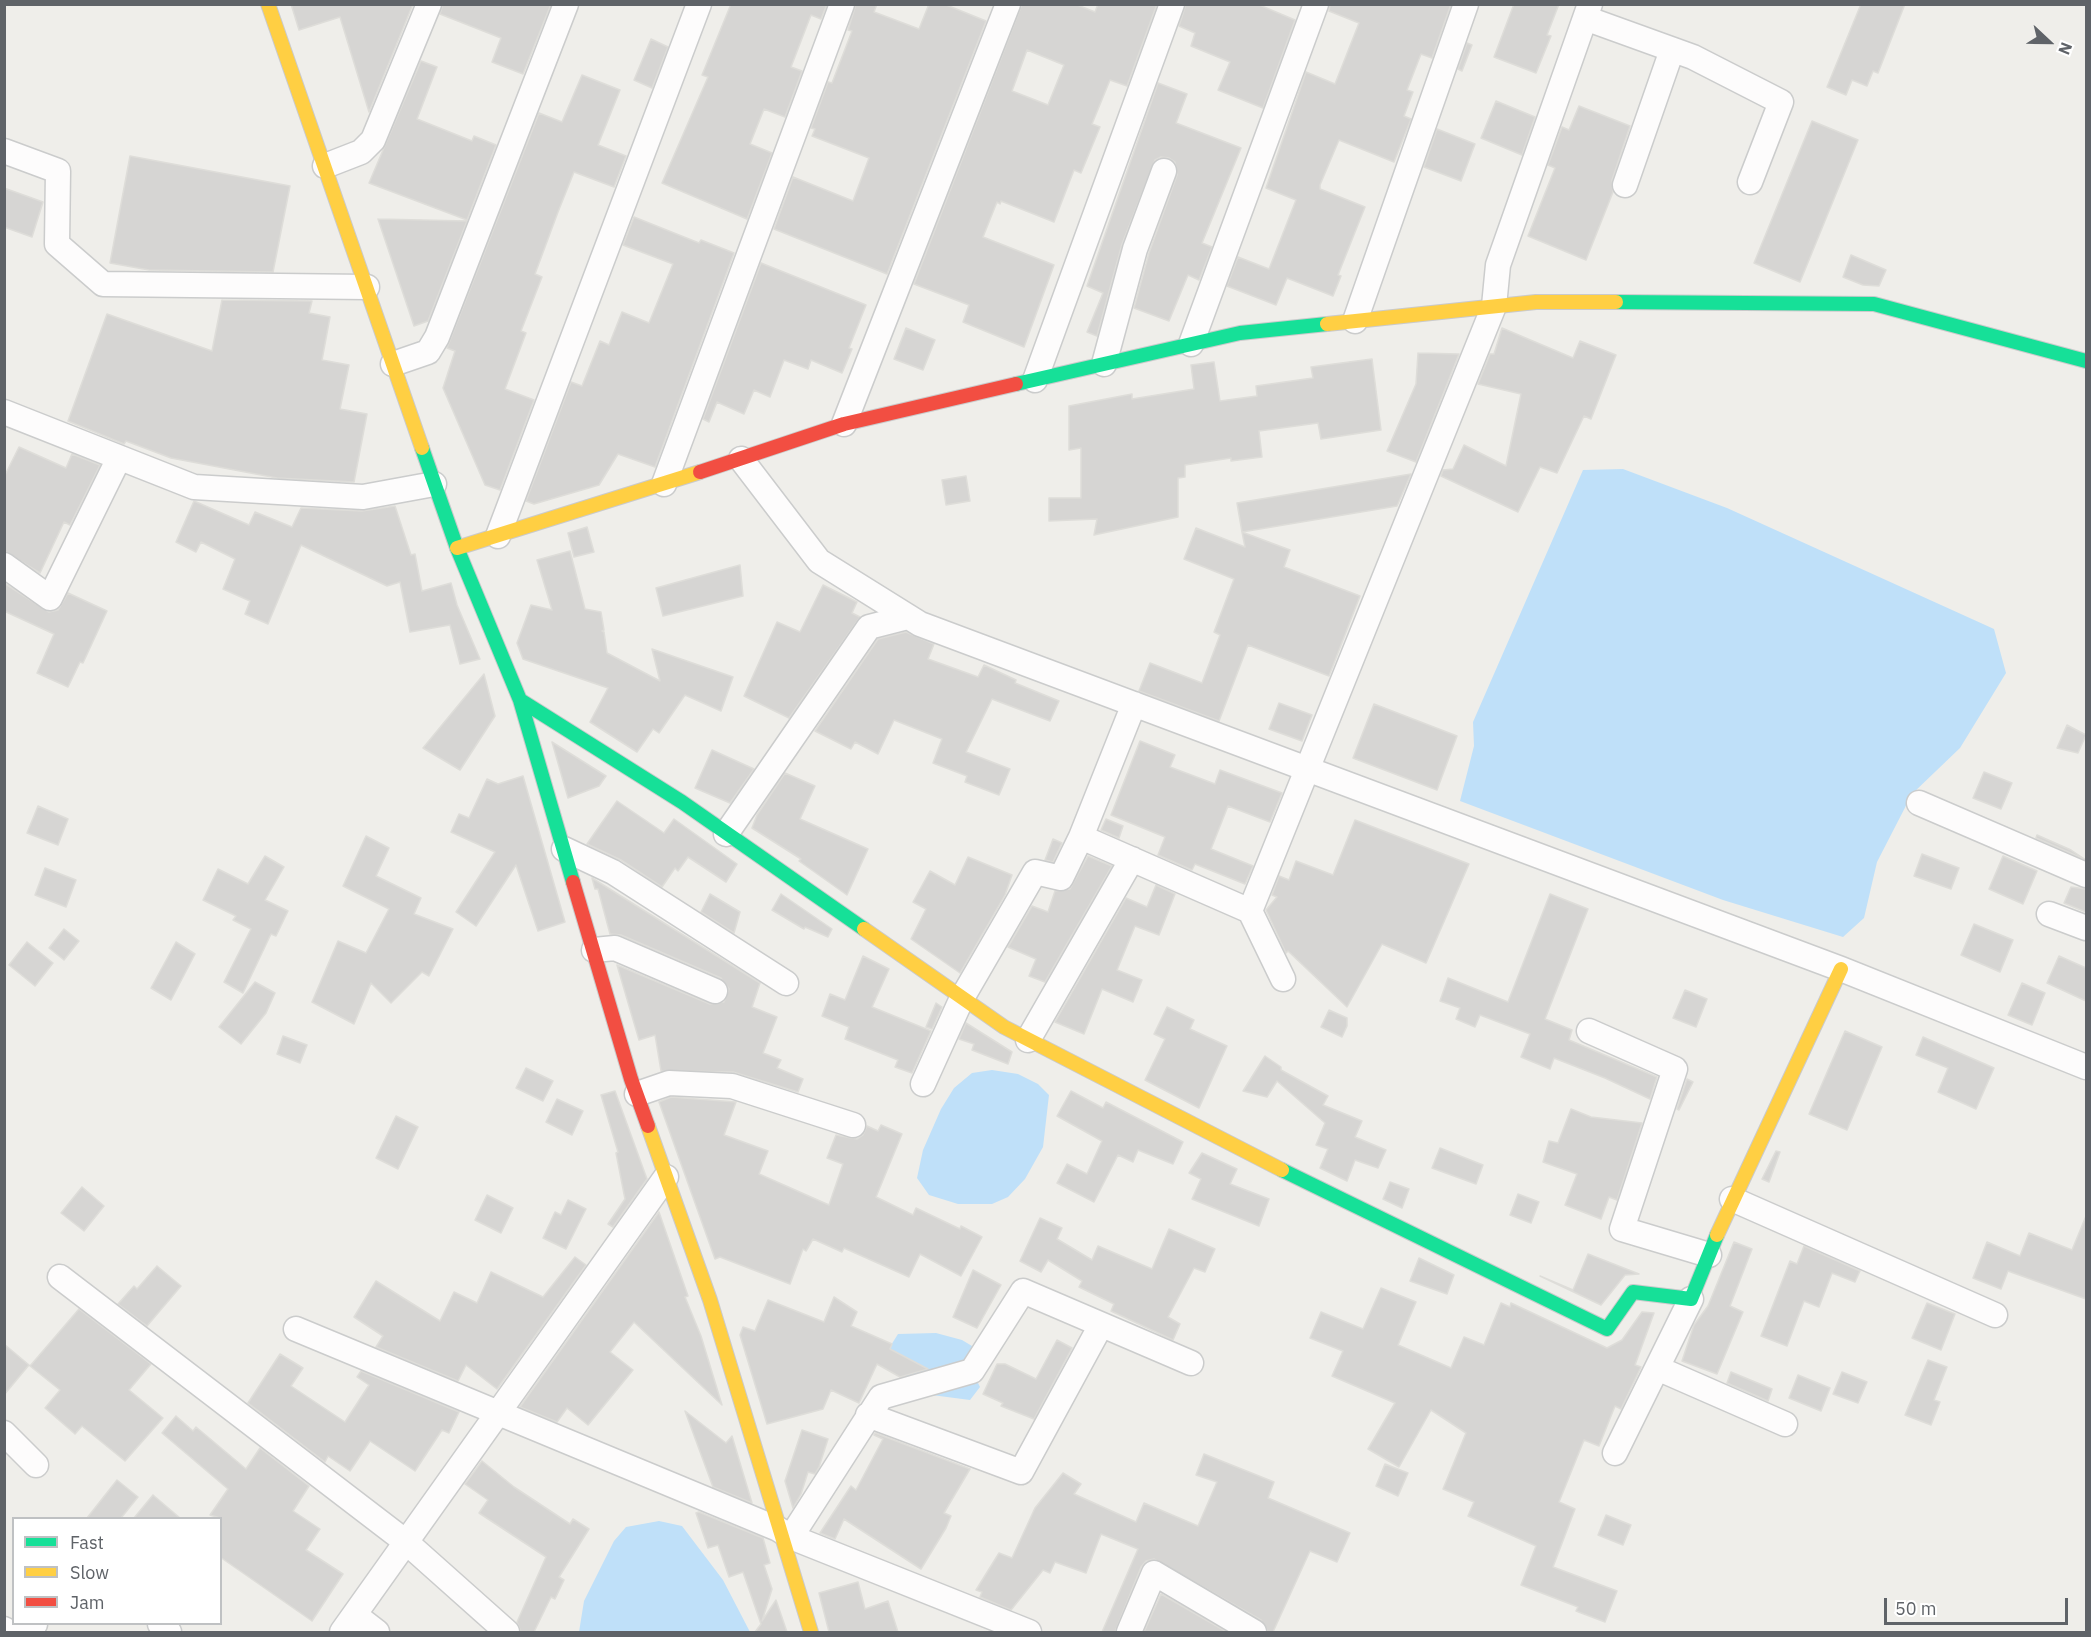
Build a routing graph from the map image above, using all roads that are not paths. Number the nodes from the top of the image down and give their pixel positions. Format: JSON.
{"nodes":[{"id":1,"x":268,"y":4,"type":"edge"},
{"id":2,"x":429,"y":4,"type":"edge"},
{"id":3,"x":566,"y":4,"type":"edge"},
{"id":4,"x":699,"y":4,"type":"edge"},
{"id":5,"x":842,"y":4,"type":"edge"},
{"id":6,"x":1008,"y":4,"type":"edge"},
{"id":7,"x":1172,"y":4,"type":"edge"},
{"id":8,"x":1316,"y":4,"type":"edge"},
{"id":9,"x":1466,"y":4,"type":"edge"},
{"id":10,"x":1587,"y":11,"type":"edge"},
{"id":11,"x":1672,"y":50,"type":"junction"},
{"id":12,"x":4,"y":151,"type":"edge"},
{"id":13,"x":326,"y":166,"type":"junction"},
{"id":14,"x":1164,"y":171,"type":"dead end"},
{"id":15,"x":1750,"y":182,"type":"dead end"},
{"id":16,"x":1624,"y":185,"type":"dead end"},
{"id":17,"x":367,"y":287,"type":"junction"},
{"id":18,"x":1494,"y":306,"type":"junction"},
{"id":19,"x":1355,"y":321,"type":"junction"},
{"id":20,"x":1191,"y":344,"type":"junction"},
{"id":21,"x":2086,"y":361,"type":"edge"},
{"id":22,"x":393,"y":364,"type":"junction"},
{"id":23,"x":1104,"y":364,"type":"junction"},
{"id":24,"x":1035,"y":380,"type":"junction"},
{"id":25,"x":4,"y":412,"type":"edge"},
{"id":26,"x":844,"y":423,"type":"junction"},
{"id":27,"x":119,"y":458,"type":"junction"},
{"id":28,"x":741,"y":459,"type":"junction"},
{"id":29,"x":434,"y":484,"type":"junction"},
{"id":30,"x":664,"y":484,"type":"junction"},
{"id":31,"x":498,"y":536,"type":"junction"},
{"id":32,"x":457,"y":548,"type":"junction"},
{"id":33,"x":4,"y":565,"type":"edge"},
{"id":34,"x":908,"y":617,"type":"junction"},
{"id":35,"x":520,"y":700,"type":"junction"},
{"id":36,"x":1134,"y":704,"type":"junction"},
{"id":37,"x":1308,"y":770,"type":"junction"},
{"id":38,"x":1919,"y":803,"type":"dead end"},
{"id":39,"x":726,"y":834,"type":"junction"},
{"id":40,"x":1081,"y":837,"type":"junction"},
{"id":41,"x":564,"y":849,"type":"junction"},
{"id":42,"x":1132,"y":860,"type":"junction"},
{"id":43,"x":2086,"y":875,"type":"edge"},
{"id":44,"x":1250,"y":911,"type":"junction"},
{"id":45,"x":2049,"y":914,"type":"dead end"},
{"id":46,"x":2086,"y":928,"type":"edge"},
{"id":47,"x":594,"y":950,"type":"junction"},
{"id":48,"x":1841,"y":969,"type":"junction"},
{"id":49,"x":1283,"y":980,"type":"dead end"},
{"id":50,"x":786,"y":983,"type":"dead end"},
{"id":51,"x":715,"y":991,"type":"dead end"},
{"id":52,"x":962,"y":998,"type":"junction"},
{"id":53,"x":1589,"y":1031,"type":"dead end"},
{"id":54,"x":1028,"y":1040,"type":"junction"},
{"id":55,"x":2086,"y":1066,"type":"edge"},
{"id":56,"x":922,"y":1084,"type":"dead end"},
{"id":57,"x":637,"y":1094,"type":"junction"},
{"id":58,"x":853,"y":1125,"type":"dead end"},
{"id":59,"x":666,"y":1177,"type":"junction"},
{"id":60,"x":1732,"y":1199,"type":"junction"},
{"id":61,"x":1709,"y":1255,"type":"junction"},
{"id":62,"x":60,"y":1277,"type":"dead end"},
{"id":63,"x":1691,"y":1299,"type":"junction"},
{"id":64,"x":1995,"y":1315,"type":"dead end"},
{"id":65,"x":1101,"y":1324,"type":"junction"},
{"id":66,"x":296,"y":1329,"type":"dead end"},
{"id":67,"x":1191,"y":1364,"type":"dead end"},
{"id":68,"x":1657,"y":1368,"type":"junction"},
{"id":69,"x":498,"y":1414,"type":"junction"},
{"id":70,"x":868,"y":1415,"type":"junction"},
{"id":71,"x":1785,"y":1424,"type":"dead end"},
{"id":72,"x":4,"y":1433,"type":"edge"},
{"id":73,"x":1615,"y":1453,"type":"dead end"},
{"id":74,"x":36,"y":1465,"type":"dead end"},
{"id":75,"x":785,"y":1533,"type":"junction"},
{"id":76,"x":406,"y":1542,"type":"junction"},
{"id":77,"x":349,"y":1624,"type":"edge"},
{"id":78,"x":4,"y":1629,"type":"edge"},
{"id":79,"x":9,"y":1632,"type":"edge"},
{"id":80,"x":377,"y":1632,"type":"edge"},
{"id":81,"x":507,"y":1632,"type":"edge"},
{"id":82,"x":811,"y":1632,"type":"edge"},
{"id":83,"x":1029,"y":1632,"type":"edge"},
{"id":84,"x":1129,"y":1632,"type":"edge"},
{"id":85,"x":1254,"y":1632,"type":"edge"}],
"edges":[{"from":1,"to":13,"type":"street"},
{"from":2,"to":13,"type":"street"},
{"from":3,"to":22,"type":"street"},
{"from":4,"to":31,"type":"street"},
{"from":5,"to":30,"type":"street"},
{"from":6,"to":26,"type":"street"},
{"from":7,"to":24,"type":"street"},
{"from":8,"to":20,"type":"street"},
{"from":9,"to":19,"type":"street"},
{"from":10,"to":11,"type":"street"},
{"from":10,"to":18,"type":"street"},
{"from":11,"to":15,"type":"street"},
{"from":11,"to":16,"type":"street"},
{"from":12,"to":17,"type":"street"},
{"from":13,"to":17,"type":"street"},
{"from":14,"to":23,"type":"street"},
{"from":17,"to":22,"type":"street"},
{"from":18,"to":19,"type":"street"},
{"from":18,"to":21,"type":"street"},
{"from":18,"to":37,"type":"street"},
{"from":19,"to":20,"type":"street"},
{"from":20,"to":23,"type":"street"},
{"from":22,"to":29,"type":"street"},
{"from":23,"to":24,"type":"street"},
{"from":24,"to":26,"type":"street"},
{"from":25,"to":27,"type":"street"},
{"from":26,"to":28,"type":"street"},
{"from":27,"to":29,"type":"street"},
{"from":27,"to":33,"type":"street"},
{"from":28,"to":30,"type":"street"},
{"from":28,"to":34,"type":"street"},
{"from":29,"to":32,"type":"street"},
{"from":30,"to":31,"type":"street"},
{"from":31,"to":32,"type":"street"},
{"from":32,"to":35,"type":"street"},
{"from":34,"to":36,"type":"street"},
{"from":34,"to":39,"type":"street"},
{"from":35,"to":39,"type":"street"},
{"from":35,"to":41,"type":"street"},
{"from":36,"to":37,"type":"street"},
{"from":36,"to":40,"type":"street"},
{"from":37,"to":44,"type":"street"},
{"from":37,"to":48,"type":"street"},
{"from":38,"to":43,"type":"street"},
{"from":39,"to":52,"type":"street"},
{"from":40,"to":42,"type":"street"},
{"from":40,"to":52,"type":"street"},
{"from":41,"to":47,"type":"street"},
{"from":41,"to":50,"type":"street"},
{"from":42,"to":44,"type":"street"},
{"from":42,"to":54,"type":"street"},
{"from":44,"to":49,"type":"street"},
{"from":45,"to":46,"type":"street"},
{"from":47,"to":51,"type":"street"},
{"from":47,"to":57,"type":"street"},
{"from":48,"to":55,"type":"street"},
{"from":48,"to":60,"type":"street"},
{"from":52,"to":54,"type":"street"},
{"from":52,"to":56,"type":"street"},
{"from":53,"to":61,"type":"street"},
{"from":54,"to":63,"type":"street"},
{"from":57,"to":58,"type":"street"},
{"from":57,"to":59,"type":"street"},
{"from":59,"to":69,"type":"street"},
{"from":59,"to":75,"type":"street"},
{"from":60,"to":61,"type":"street"},
{"from":60,"to":64,"type":"street"},
{"from":61,"to":63,"type":"street"},
{"from":62,"to":76,"type":"street"},
{"from":63,"to":68,"type":"street"},
{"from":65,"to":67,"type":"street"},
{"from":65,"to":70,"type":"street"},
{"from":65,"to":70,"type":"street"},
{"from":66,"to":69,"type":"street"},
{"from":68,"to":71,"type":"street"},
{"from":68,"to":73,"type":"street"},
{"from":69,"to":75,"type":"street"},
{"from":69,"to":76,"type":"street"},
{"from":70,"to":75,"type":"street"},
{"from":72,"to":74,"type":"street"},
{"from":75,"to":82,"type":"street"},
{"from":75,"to":83,"type":"street"},
{"from":76,"to":77,"type":"street"},
{"from":76,"to":81,"type":"street"},
{"from":77,"to":80,"type":"street"},
{"from":78,"to":79,"type":"street"},
{"from":84,"to":85,"type":"street"}]}
